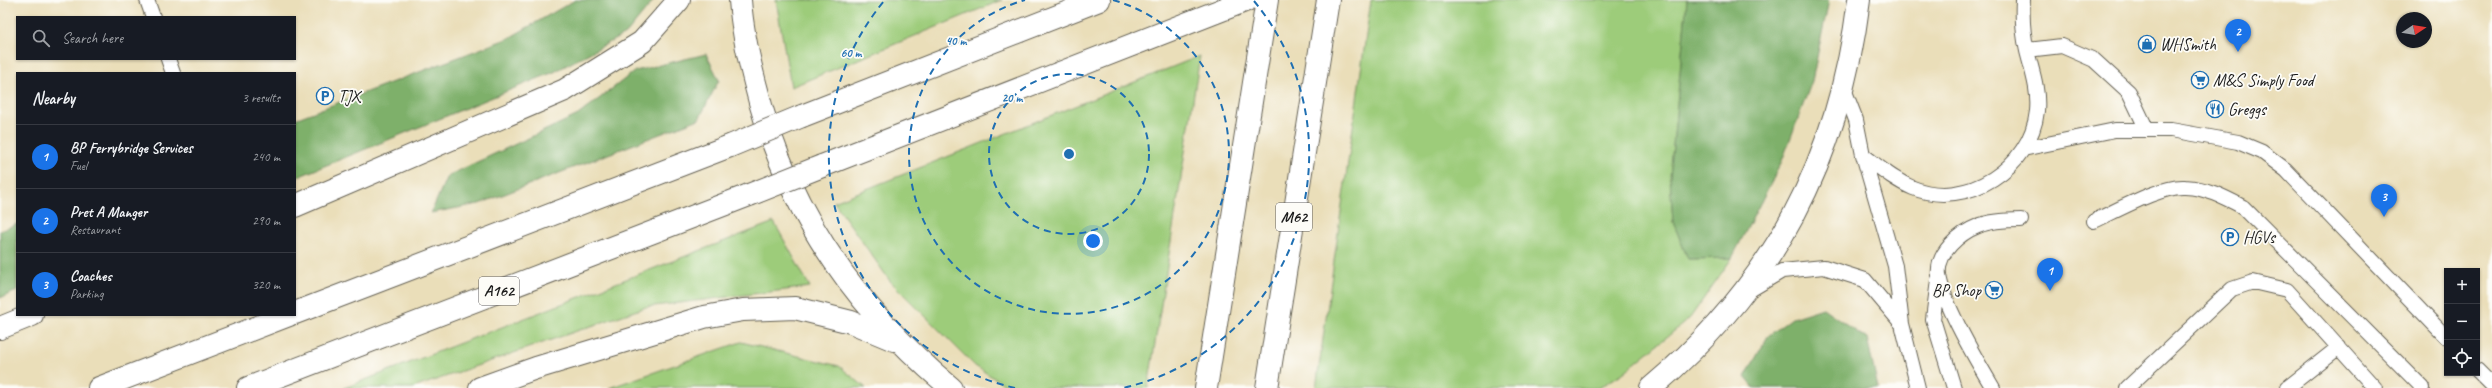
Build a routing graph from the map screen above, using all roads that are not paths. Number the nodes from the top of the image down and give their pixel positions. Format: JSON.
{"nodes":[{"id":1,"x":146,"y":0,"type":"edge"},
{"id":2,"x":679,"y":0,"type":"edge"},
{"id":3,"x":740,"y":0,"type":"edge"},
{"id":4,"x":1099,"y":0,"type":"edge"},
{"id":5,"x":1247,"y":0,"type":"edge"},
{"id":6,"x":1267,"y":0,"type":"edge"},
{"id":7,"x":1328,"y":0,"type":"edge"},
{"id":8,"x":1859,"y":0,"type":"edge"},
{"id":9,"x":2023,"y":0,"type":"edge"},
{"id":10,"x":153,"y":16,"type":"edge"},
{"id":11,"x":2027,"y":50,"type":"junction"},
{"id":12,"x":168,"y":60,"type":"edge"},
{"id":13,"x":174,"y":72,"type":"edge"},
{"id":14,"x":1844,"y":89,"type":"junction"},
{"id":15,"x":2147,"y":130,"type":"junction"},
{"id":16,"x":2023,"y":149,"type":"junction"},
{"id":17,"x":1863,"y":155,"type":"junction"},
{"id":18,"x":296,"y":206,"type":"edge"},
{"id":19,"x":2021,"y":220,"type":"dead end"},
{"id":20,"x":2094,"y":221,"type":"dead end"},
{"id":21,"x":1939,"y":274,"type":"junction"},
{"id":22,"x":1745,"y":292,"type":"junction"},
{"id":23,"x":296,"y":313,"type":"edge"},
{"id":24,"x":30,"y":316,"type":"edge"},
{"id":25,"x":286,"y":316,"type":"edge"},
{"id":26,"x":1902,"y":324,"type":"junction"},
{"id":27,"x":0,"y":328,"type":"edge"},
{"id":28,"x":2444,"y":335,"type":"edge"},
{"id":29,"x":898,"y":342,"type":"junction"},
{"id":30,"x":2339,"y":347,"type":"junction"},
{"id":31,"x":2480,"y":373,"type":"edge"},
{"id":32,"x":1268,"y":382,"type":"edge"},
{"id":33,"x":2492,"y":385,"type":"edge"},
{"id":34,"x":99,"y":388,"type":"edge"},
{"id":35,"x":248,"y":388,"type":"edge"},
{"id":36,"x":480,"y":388,"type":"edge"},
{"id":37,"x":950,"y":388,"type":"edge"},
{"id":38,"x":1206,"y":388,"type":"edge"},
{"id":39,"x":1650,"y":388,"type":"edge"},
{"id":40,"x":1918,"y":388,"type":"edge"},
{"id":41,"x":1954,"y":388,"type":"edge"},
{"id":42,"x":1993,"y":388,"type":"edge"},
{"id":43,"x":2127,"y":388,"type":"edge"},
{"id":44,"x":2287,"y":388,"type":"edge"},
{"id":45,"x":2375,"y":388,"type":"edge"},
{"id":46,"x":2423,"y":388,"type":"edge"}],
"edges":[{"from":1,"to":10,"type":"lane"},
{"from":2,"to":18,"type":"highway"},
{"from":3,"to":29,"type":"highway"},
{"from":4,"to":23,"type":"highway","bridge":true},
{"from":5,"to":35,"type":"highway","number":"A162","bridge":true},
{"from":6,"to":38,"type":"highway"},
{"from":7,"to":32,"type":"highway","number":"M62"},
{"from":8,"to":14,"type":"highway"},
{"from":9,"to":11,"type":"lane"},
{"from":11,"to":15,"type":"lane"},
{"from":11,"to":16,"type":"lane"},
{"from":12,"to":13,"type":"lane"},
{"from":14,"to":17,"type":"lane"},
{"from":14,"to":22,"type":"highway"},
{"from":15,"to":16,"type":"lane"},
{"from":15,"to":28,"type":"lane"},
{"from":16,"to":17,"type":"lane"},
{"from":17,"to":26,"type":"lane"},
{"from":19,"to":21,"type":"lane"},
{"from":20,"to":46,"type":"lane"},
{"from":21,"to":41,"type":"lane"},
{"from":21,"to":42,"type":"lane"},
{"from":22,"to":26,"type":"lane"},
{"from":22,"to":39,"type":"highway"},
{"from":24,"to":27,"type":"highway"},
{"from":25,"to":34,"type":"highway"},
{"from":26,"to":40,"type":"lane"},
{"from":29,"to":36,"type":"highway"},
{"from":29,"to":37,"type":"highway"},
{"from":30,"to":43,"type":"lane"},
{"from":30,"to":44,"type":"lane"},
{"from":30,"to":45,"type":"lane"},
{"from":31,"to":33,"type":"lane"}]}
